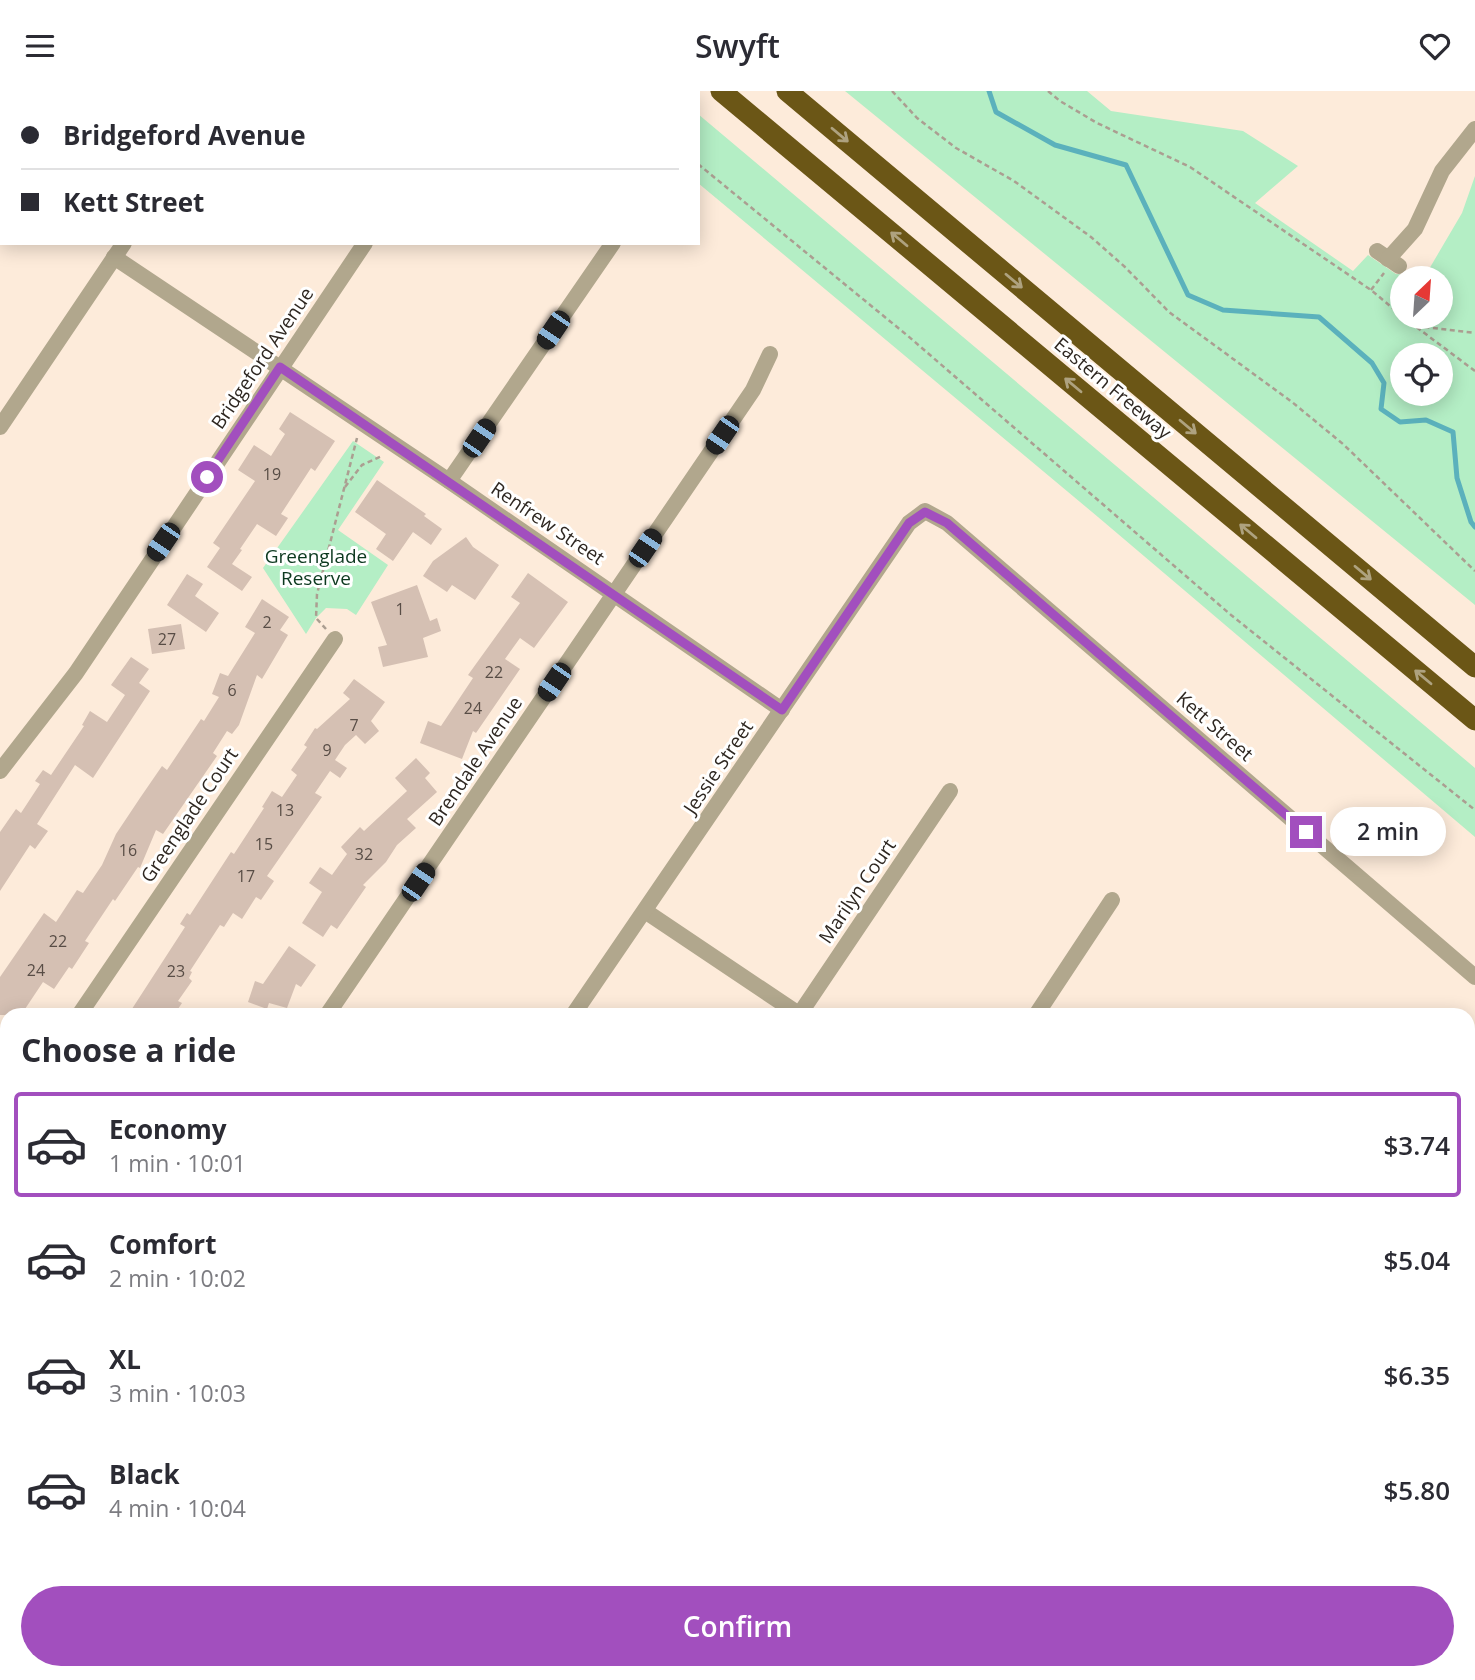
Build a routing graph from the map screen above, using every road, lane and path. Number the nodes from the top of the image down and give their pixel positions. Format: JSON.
{"nodes":[{"id":1,"x":721,"y":91,"type":"edge"},
{"id":2,"x":787,"y":91,"type":"edge"},
{"id":3,"x":892,"y":91,"type":"edge"},
{"id":4,"x":1048,"y":91,"type":"edge"},
{"id":5,"x":1475,"y":129,"type":"edge"},
{"id":6,"x":700,"y":166,"type":"edge"},
{"id":7,"x":123,"y":245,"type":"edge"},
{"id":8,"x":364,"y":245,"type":"edge"},
{"id":9,"x":612,"y":245,"type":"edge"},
{"id":10,"x":114,"y":257,"type":"junction"},
{"id":11,"x":1388,"y":259,"type":"dead end"},
{"id":12,"x":1390,"y":306,"type":"edge"},
{"id":13,"x":1419,"y":329,"type":"edge"},
{"id":14,"x":1441,"y":329,"type":"edge"},
{"id":15,"x":1475,"y":333,"type":"edge"},
{"id":16,"x":770,"y":354,"type":"dead end"},
{"id":17,"x":280,"y":367,"type":"junction"},
{"id":18,"x":1475,"y":371,"type":"edge"},
{"id":19,"x":361,"y":423,"type":"junction"},
{"id":20,"x":0,"y":427,"type":"edge"},
{"id":21,"x":398,"y":448,"type":"junction"},
{"id":22,"x":449,"y":481,"type":"junction"},
{"id":23,"x":343,"y":490,"type":"junction"},
{"id":24,"x":925,"y":512,"type":"joint"},
{"id":25,"x":1475,"y":571,"type":"edge"},
{"id":26,"x":614,"y":593,"type":"junction"},
{"id":27,"x":335,"y":639,"type":"joint"},
{"id":28,"x":1475,"y":667,"type":"edge"},
{"id":29,"x":782,"y":710,"type":"junction"},
{"id":30,"x":1475,"y":720,"type":"edge"},
{"id":31,"x":0,"y":771,"type":"edge"},
{"id":32,"x":950,"y":791,"type":"dead end"},
{"id":33,"x":1475,"y":810,"type":"edge"},
{"id":34,"x":1112,"y":900,"type":"dead end"},
{"id":35,"x":645,"y":911,"type":"junction"},
{"id":36,"x":1475,"y":977,"type":"edge"},
{"id":37,"x":84,"y":1008,"type":"edge"},
{"id":38,"x":332,"y":1008,"type":"edge"},
{"id":39,"x":578,"y":1008,"type":"edge"},
{"id":40,"x":790,"y":1008,"type":"edge"},
{"id":41,"x":805,"y":1008,"type":"edge"},
{"id":42,"x":1041,"y":1008,"type":"edge"}],
"edges":[{"from":30,"to":1,"type":"highway","name":"Eastern Freeway","one_way":true},
{"from":2,"to":28,"type":"highway","name":"Eastern Freeway","one_way":true},
{"from":3,"to":25,"type":"path"},
{"from":4,"to":12,"type":"path"},
{"from":5,"to":11,"type":"street"},
{"from":6,"to":33,"type":"path"},
{"from":7,"to":10,"type":"street"},
{"from":8,"to":17,"type":"street","name":"Bridgeford Avenue"},
{"from":9,"to":22,"type":"street"},
{"from":10,"to":17,"type":"street","name":"Renfrew Street"},
{"from":10,"to":20,"type":"street"},
{"from":13,"to":18,"type":"path"},
{"from":14,"to":15,"type":"path"},
{"from":16,"to":26,"type":"street","name":"Brendale Avenue"},
{"from":17,"to":19,"type":"street","name":"Renfrew Street"},
{"from":17,"to":31,"type":"street","name":"Bridgeford Avenue"},
{"from":19,"to":21,"type":"street","name":"Renfrew Street"},
{"from":19,"to":23,"type":"path"},
{"from":21,"to":22,"type":"street","name":"Renfrew Street"},
{"from":21,"to":23,"type":"path"},
{"from":22,"to":26,"type":"street","name":"Renfrew Street"},
{"from":23,"to":27,"type":"path"},
{"from":24,"to":29,"type":"street","name":"Jessie Street"},
{"from":24,"to":36,"type":"street","name":"Kett Street"},
{"from":26,"to":29,"type":"street","name":"Renfrew Street"},
{"from":26,"to":38,"type":"street","name":"Brendale Avenue"},
{"from":27,"to":37,"type":"street","name":"Greenglade Court"},
{"from":29,"to":35,"type":"street","name":"Jessie Street"},
{"from":32,"to":41,"type":"street","name":"Marilyn Court"},
{"from":34,"to":42,"type":"street"},
{"from":35,"to":39,"type":"street","name":"Jessie Street"},
{"from":35,"to":40,"type":"street"}]}
